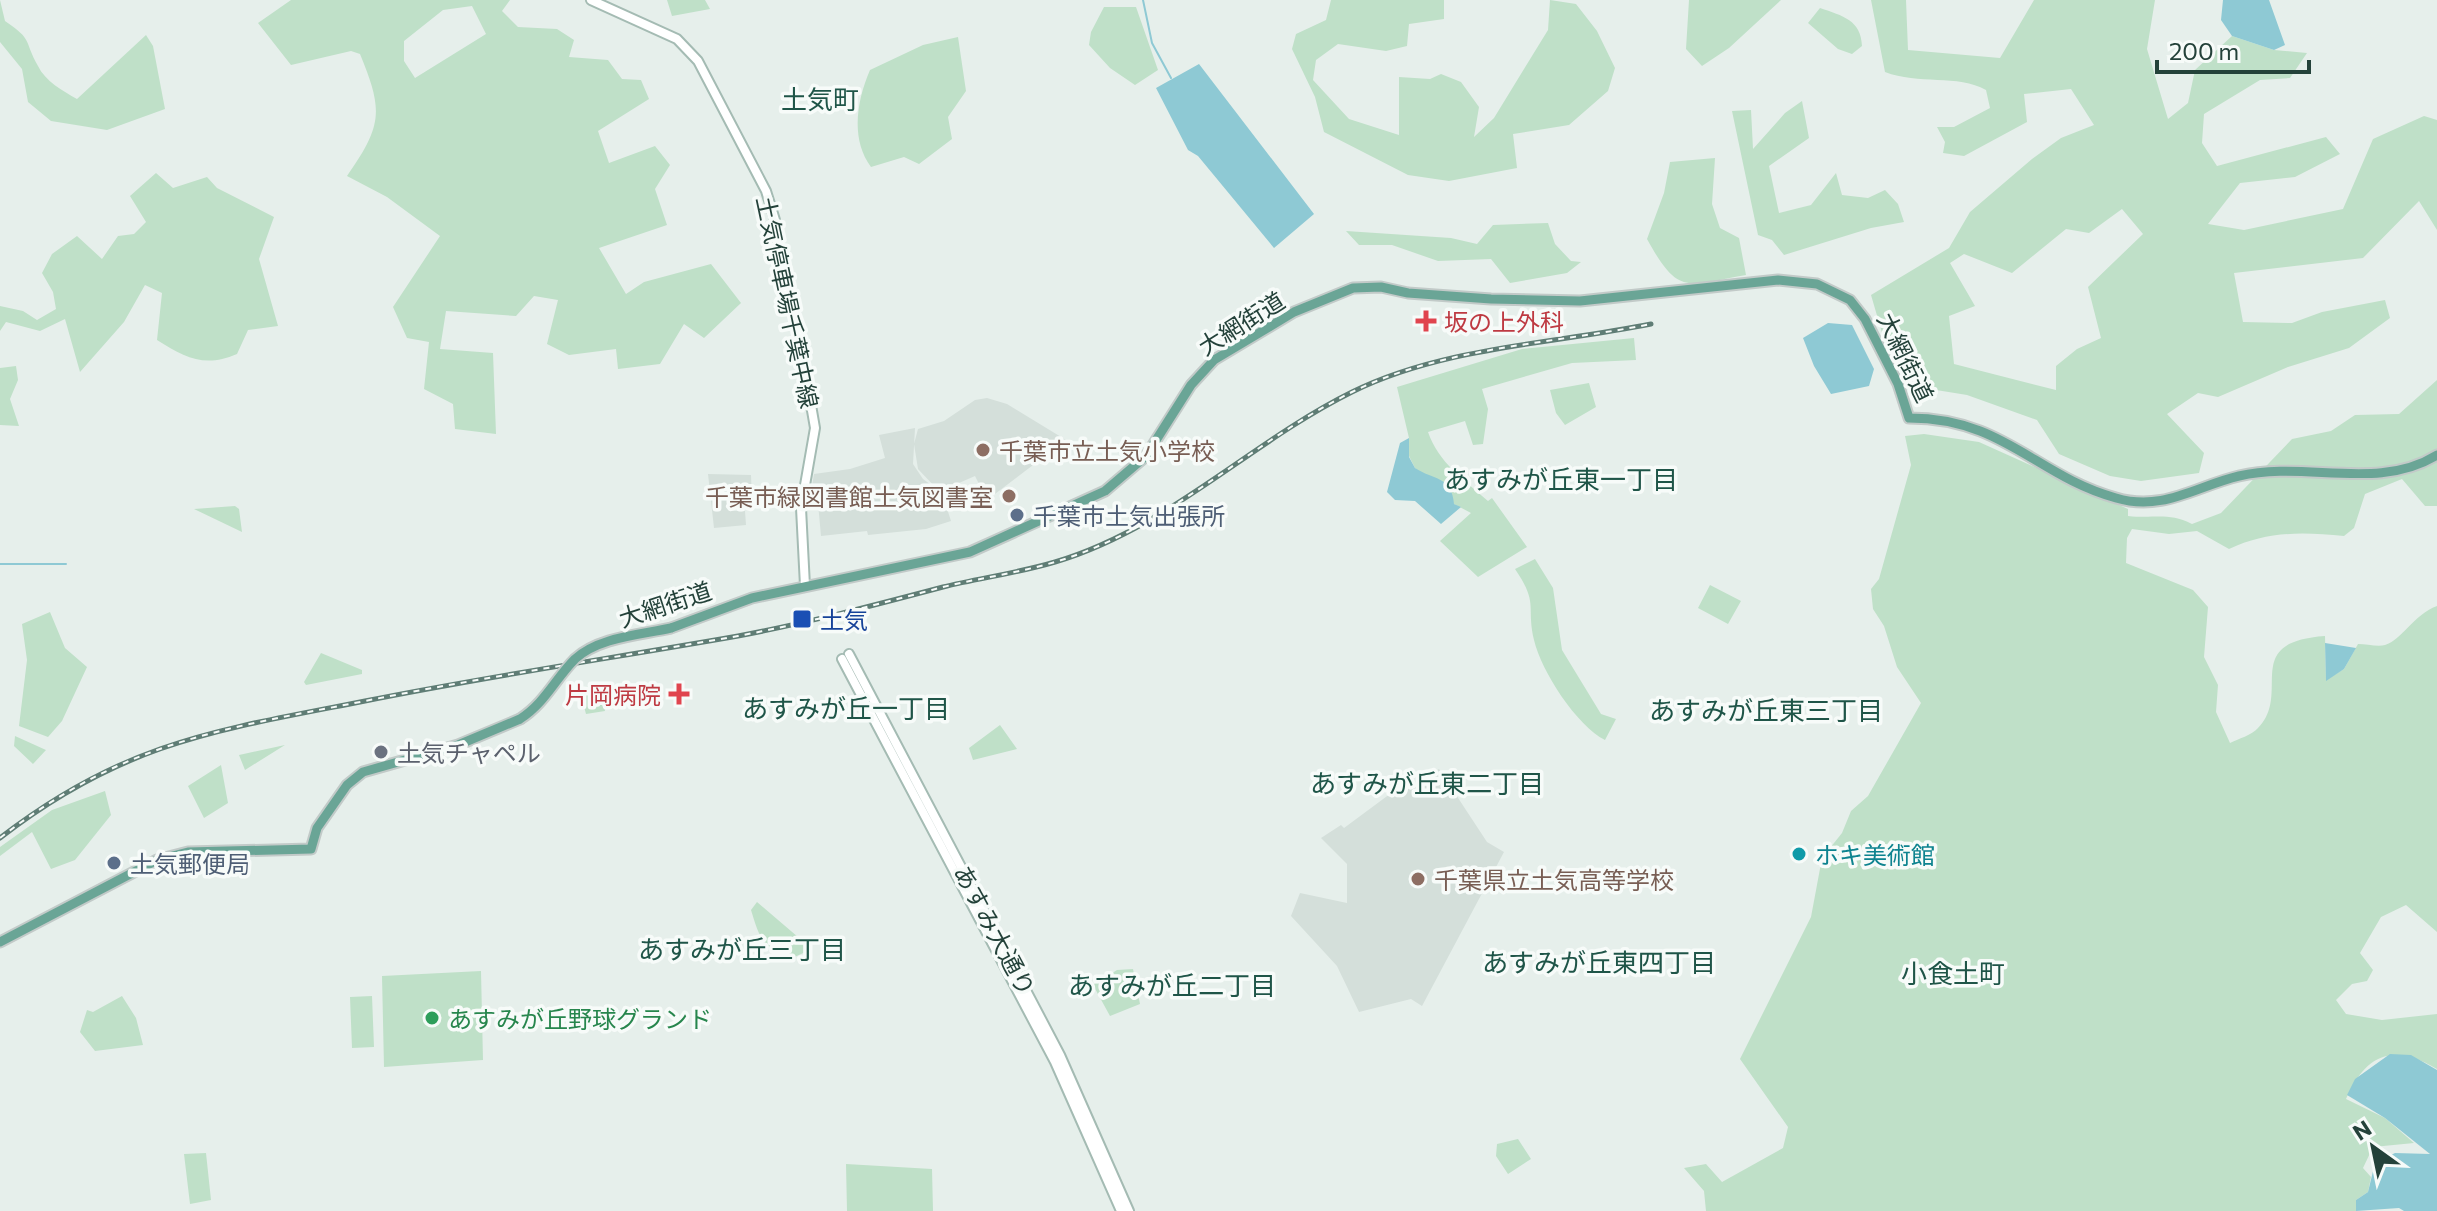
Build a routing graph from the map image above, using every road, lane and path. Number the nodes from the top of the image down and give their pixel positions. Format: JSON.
{"nodes":[{"id":1,"x":591,"y":0,"type":"edge"},
{"id":2,"x":2437,"y":455,"type":"edge"},
{"id":3,"x":805,"y":586,"type":"junction"},
{"id":4,"x":0,"y":942,"type":"edge"},
{"id":5,"x":1121,"y":1211,"type":"edge"},
{"id":6,"x":1129,"y":1211,"type":"edge"}],
"edges":[{"from":1,"to":3,"type":"main road","name":"土気停車場千葉中線"},
{"from":2,"to":3,"type":"main road","name":"大網街道"},
{"from":3,"to":4,"type":"main road","name":"大網街道","bridge":true},
{"from":5,"to":6,"type":"main road","name":"あすみ大通り"}]}
